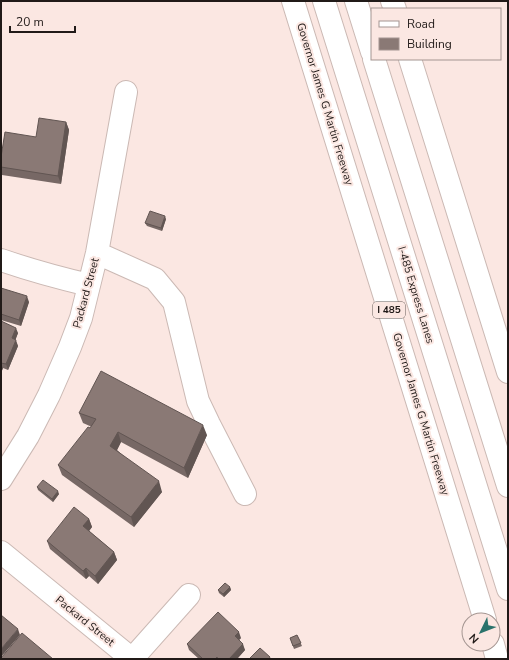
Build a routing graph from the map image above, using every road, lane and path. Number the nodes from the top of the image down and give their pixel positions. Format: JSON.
{"nodes":[{"id":1,"x":293,"y":1,"type":"edge"},
{"id":2,"x":324,"y":1,"type":"edge"},
{"id":3,"x":356,"y":1,"type":"edge"},
{"id":4,"x":371,"y":49,"type":"edge"},
{"id":5,"x":374,"y":60,"type":"edge"},
{"id":6,"x":410,"y":60,"type":"edge"},
{"id":7,"x":126,"y":92,"type":"dead end"},
{"id":8,"x":98,"y":253,"type":"junction"},
{"id":9,"x":1,"y":260,"type":"edge"},
{"id":10,"x":89,"y":285,"type":"junction"},
{"id":11,"x":508,"y":372,"type":"edge"},
{"id":12,"x":1,"y":479,"type":"edge"},
{"id":13,"x":508,"y":486,"type":"edge"},
{"id":14,"x":245,"y":494,"type":"dead end"},
{"id":15,"x":1,"y":552,"type":"edge"},
{"id":16,"x":508,"y":589,"type":"edge"},
{"id":17,"x":189,"y":595,"type":"dead end"},
{"id":18,"x":483,"y":612,"type":"edge"},
{"id":19,"x":132,"y":659,"type":"edge"}],
"edges":[{"from":1,"to":18,"type":"main road","name":"Governor James G Martin Freeway","number":"I 485"},
{"from":2,"to":16,"type":"main road","name":"I-485 Express Lanes","number":"I 485"},
{"from":3,"to":4,"type":"main road"},
{"from":5,"to":13,"type":"main road"},
{"from":6,"to":11,"type":"main road"},
{"from":7,"to":8,"type":"main road","name":"Packard Street"},
{"from":8,"to":10,"type":"main road","name":"Packard Street"},
{"from":8,"to":14,"type":"main road"},
{"from":9,"to":10,"type":"main road"},
{"from":10,"to":12,"type":"main road","name":"Packard Street"},
{"from":15,"to":19,"type":"main road","name":"Packard Street"},
{"from":17,"to":19,"type":"main road"}]}
